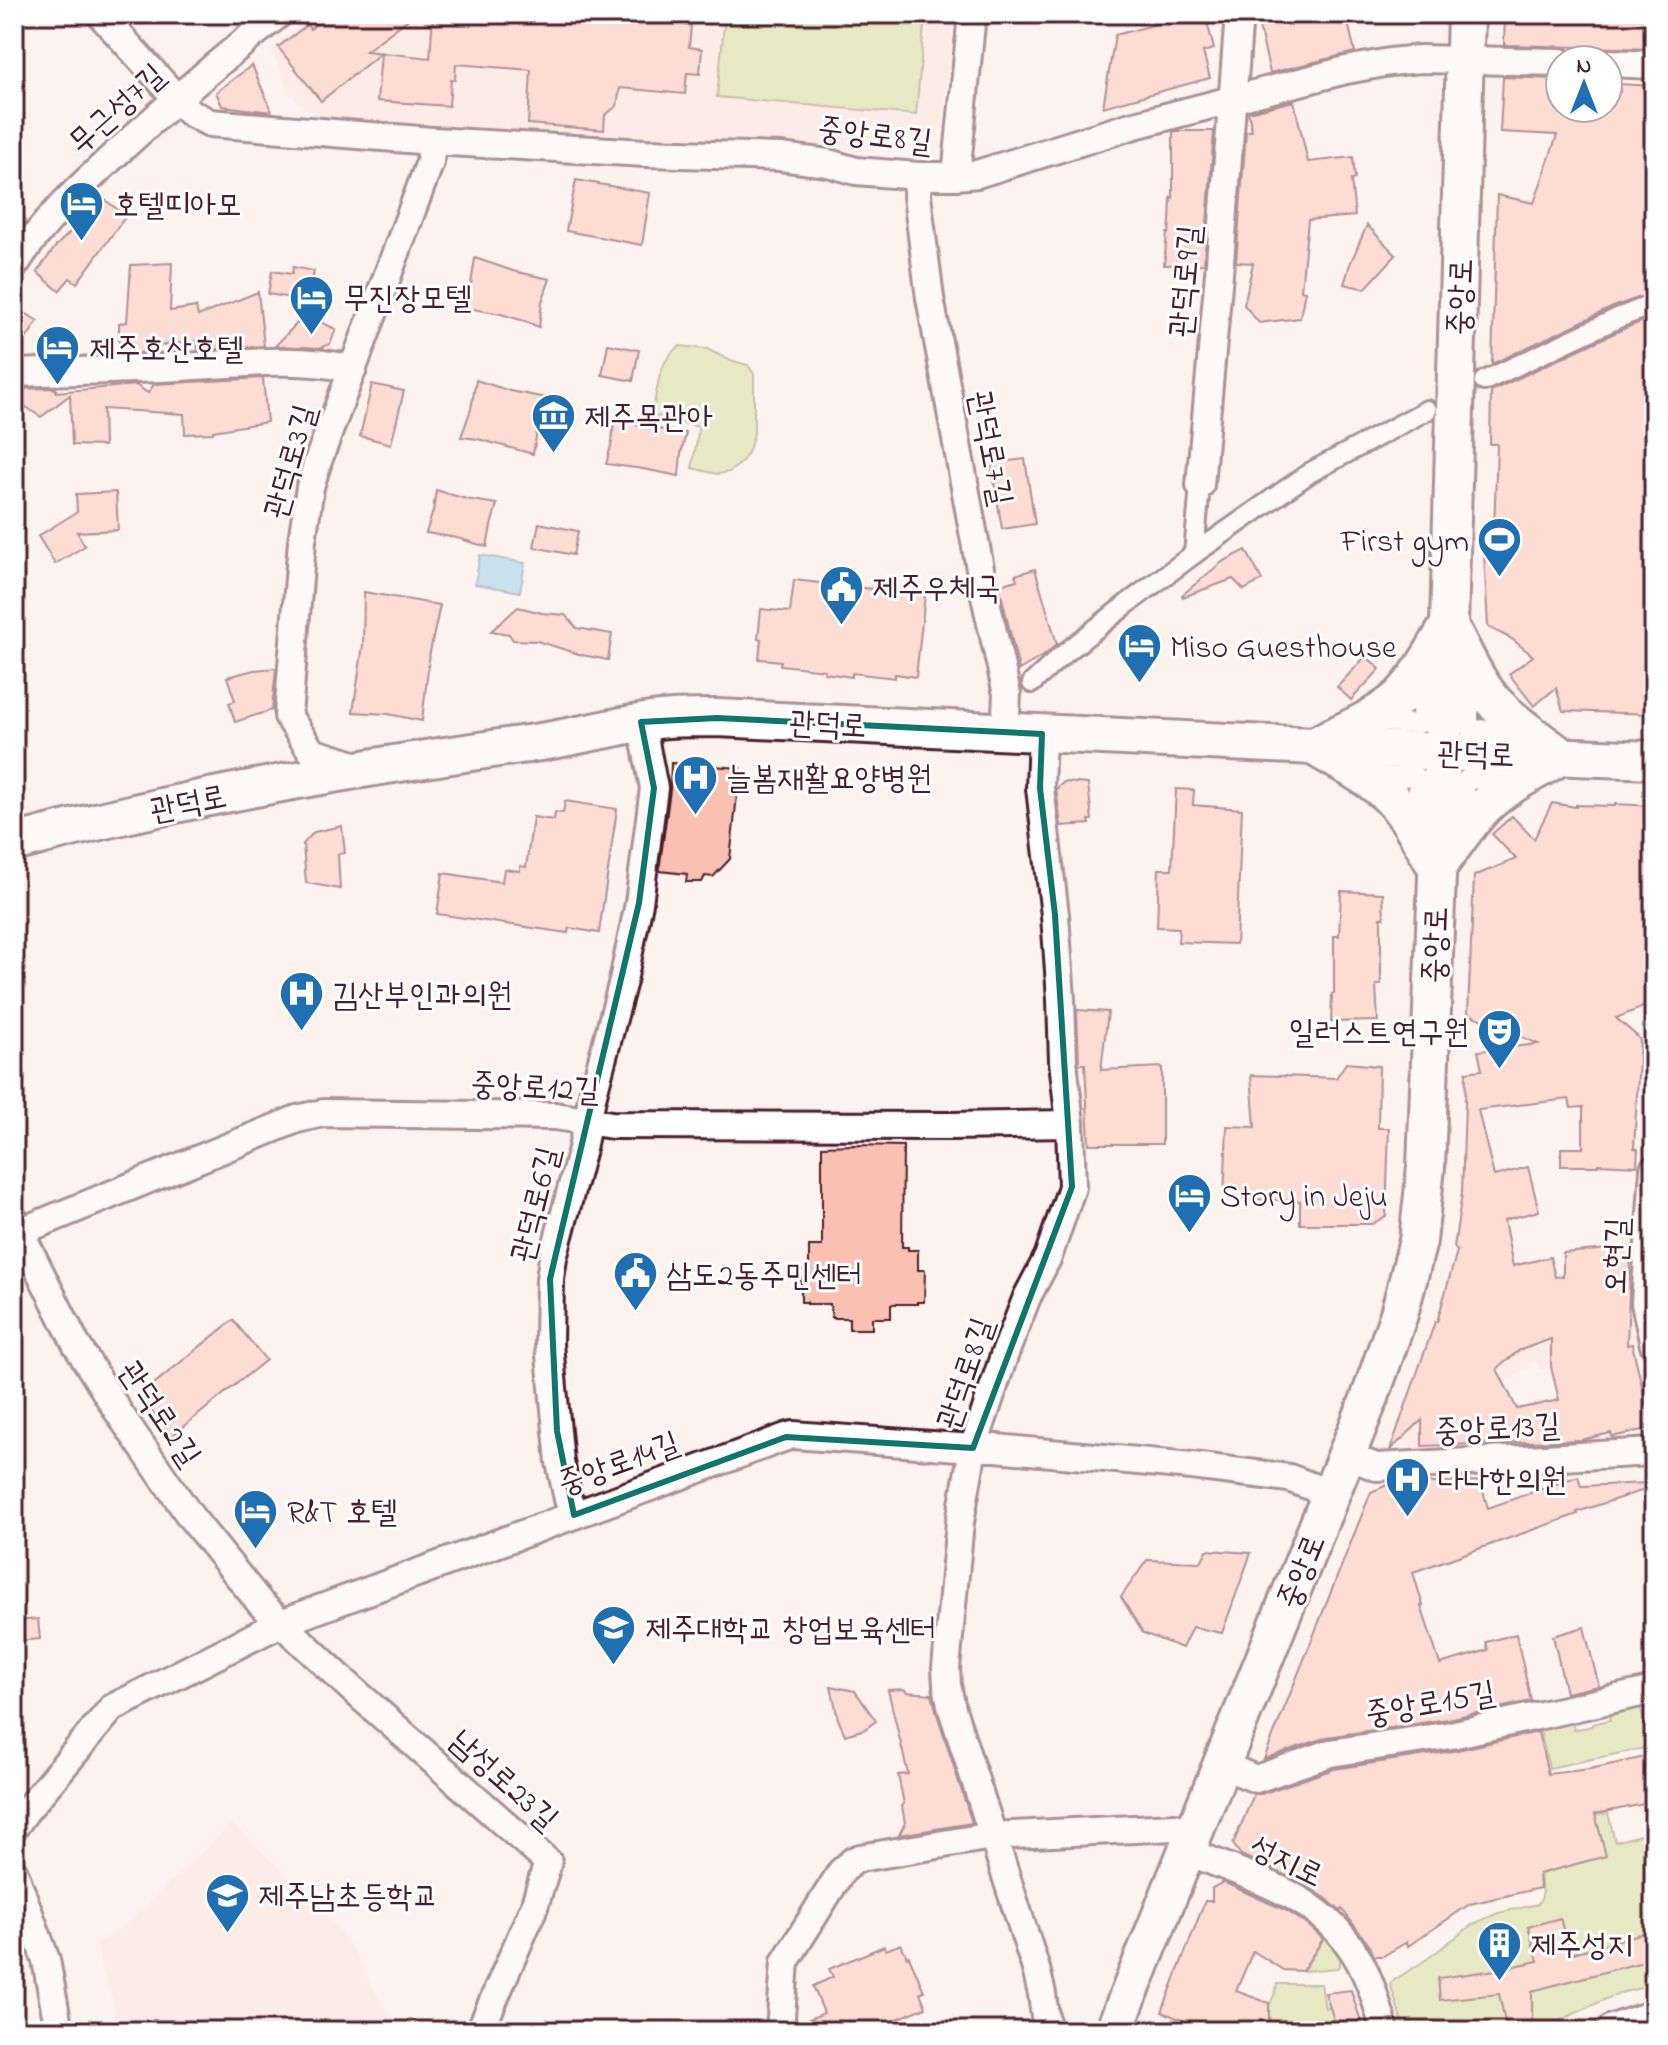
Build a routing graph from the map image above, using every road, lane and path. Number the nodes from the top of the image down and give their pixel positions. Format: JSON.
{"nodes":[{"id":1,"x":100,"y":14,"type":"edge"},
{"id":2,"x":279,"y":14,"type":"edge"},
{"id":3,"x":972,"y":14,"type":"edge"},
{"id":4,"x":1239,"y":14,"type":"edge"},
{"id":5,"x":1466,"y":14,"type":"edge"},
{"id":6,"x":1465,"y":59,"type":"junction"},
{"id":7,"x":1544,"y":61,"type":"edge"},
{"id":8,"x":1624,"y":64,"type":"edge"},
{"id":9,"x":1654,"y":65,"type":"edge"},
{"id":10,"x":177,"y":98,"type":"junction"},
{"id":11,"x":1232,"y":99,"type":"junction"},
{"id":12,"x":432,"y":141,"type":"junction"},
{"id":13,"x":918,"y":176,"type":"junction"},
{"id":14,"x":956,"y":176,"type":"junction"},
{"id":15,"x":14,"y":266,"type":"edge"},
{"id":16,"x":1654,"y":304,"type":"edge"},
{"id":17,"x":353,"y":369,"type":"junction"},
{"id":18,"x":14,"y":373,"type":"edge"},
{"id":19,"x":1484,"y":381,"type":"dead end"},
{"id":20,"x":1427,"y":410,"type":"dead end"},
{"id":21,"x":1200,"y":485,"type":"joint"},
{"id":22,"x":1194,"y":554,"type":"junction"},
{"id":23,"x":1449,"y":625,"type":"junction"},
{"id":24,"x":1032,"y":683,"type":"dead end"},
{"id":25,"x":641,"y":722,"type":"junction"},
{"id":26,"x":1005,"y":732,"type":"junction"},
{"id":27,"x":1042,"y":734,"type":"junction"},
{"id":28,"x":1313,"y":746,"type":"junction"},
{"id":29,"x":1443,"y":752,"type":"junction"},
{"id":30,"x":1561,"y":756,"type":"junction"},
{"id":31,"x":1654,"y":760,"type":"edge"},
{"id":32,"x":364,"y":769,"type":"junction"},
{"id":33,"x":14,"y":843,"type":"edge"},
{"id":34,"x":1437,"y":868,"type":"junction"},
{"id":35,"x":588,"y":1122,"type":"junction"},
{"id":36,"x":1070,"y":1124,"type":"junction"},
{"id":37,"x":1654,"y":1169,"type":"edge"},
{"id":38,"x":17,"y":1226,"type":"edge"},
{"id":39,"x":1654,"y":1345,"type":"edge"},
{"id":40,"x":973,"y":1448,"type":"junction"},
{"id":41,"x":1654,"y":1452,"type":"edge"},
{"id":42,"x":1346,"y":1455,"type":"junction"},
{"id":43,"x":1331,"y":1494,"type":"junction"},
{"id":44,"x":574,"y":1515,"type":"junction"},
{"id":45,"x":281,"y":1623,"type":"junction"},
{"id":46,"x":1654,"y":1690,"type":"edge"},
{"id":47,"x":1222,"y":1765,"type":"junction"},
{"id":48,"x":14,"y":1827,"type":"edge"},
{"id":49,"x":992,"y":1836,"type":"junction"},
{"id":50,"x":1190,"y":1843,"type":"junction"},
{"id":51,"x":14,"y":1872,"type":"edge"},
{"id":52,"x":1654,"y":2017,"type":"edge"},
{"id":53,"x":59,"y":2031,"type":"edge"},
{"id":54,"x":480,"y":2031,"type":"edge"},
{"id":55,"x":780,"y":2031,"type":"edge"},
{"id":56,"x":1047,"y":2031,"type":"edge"},
{"id":57,"x":1114,"y":2031,"type":"edge"},
{"id":58,"x":1385,"y":2031,"type":"edge"},
{"id":59,"x":1613,"y":2031,"type":"edge"}],
"edges":[{"from":1,"to":10,"type":"street","name":"중앙로8길"},
{"from":2,"to":10,"type":"street","name":"무근성7길"},
{"from":3,"to":14,"type":"street"},
{"from":4,"to":11,"type":"street","name":"관덕로9길"},
{"from":5,"to":6,"type":"main road","name":"중앙로"},
{"from":6,"to":7,"type":"street","name":"중앙로8길"},
{"from":6,"to":11,"type":"street","name":"중앙로8길"},
{"from":6,"to":23,"type":"main road","name":"중앙로"},
{"from":8,"to":9,"type":"street"},
{"from":10,"to":12,"type":"street","name":"중앙로8길"},
{"from":10,"to":15,"type":"street","name":"무근성7길"},
{"from":11,"to":14,"type":"street","name":"중앙로8길"},
{"from":11,"to":21,"type":"street","name":"관덕로9길"},
{"from":12,"to":13,"type":"street","name":"중앙로8길"},
{"from":12,"to":17,"type":"street","name":"관덕로3길"},
{"from":13,"to":14,"type":"street","name":"중앙로8길"},
{"from":13,"to":26,"type":"street","name":"관덕로7길"},
{"from":16,"to":19,"type":"street"},
{"from":17,"to":18,"type":"street"},
{"from":17,"to":32,"type":"street","name":"관덕로3길"},
{"from":20,"to":22,"type":"street"},
{"from":21,"to":22,"type":"street","name":"관덕로9길"},
{"from":22,"to":24,"type":"street"},
{"from":23,"to":28,"type":"main road"},
{"from":23,"to":29,"type":"main road","name":"중앙로"},
{"from":23,"to":30,"type":"main road"},
{"from":25,"to":26,"type":"main road","name":"관덕로"},
{"from":25,"to":32,"type":"main road","name":"관덕로"},
{"from":25,"to":35,"type":"street","name":"관덕로6길"},
{"from":26,"to":27,"type":"main road","name":"관덕로"},
{"from":27,"to":28,"type":"main road","name":"관덕로"},
{"from":27,"to":36,"type":"street","name":"관덕로8길"},
{"from":28,"to":29,"type":"main road","name":"관덕로"},
{"from":28,"to":34,"type":"main road"},
{"from":29,"to":30,"type":"main road","name":"관덕로"},
{"from":29,"to":34,"type":"main road","name":"중앙로"},
{"from":30,"to":31,"type":"main road","name":"관덕로"},
{"from":30,"to":34,"type":"main road"},
{"from":32,"to":33,"type":"main road","name":"관덕로"},
{"from":34,"to":42,"type":"main road","name":"중앙로"},
{"from":35,"to":36,"type":"street","name":"중앙로12길"},
{"from":35,"to":38,"type":"street","name":"중앙로12길"},
{"from":35,"to":44,"type":"street","name":"관덕로6길"},
{"from":36,"to":40,"type":"street","name":"관덕로8길"},
{"from":37,"to":39,"type":"street","name":"오현길"},
{"from":38,"to":45,"type":"street","name":"관덕로2길"},
{"from":40,"to":43,"type":"street","name":"중앙로14길"},
{"from":40,"to":44,"type":"street","name":"중앙로14길"},
{"from":40,"to":49,"type":"street","name":"관덕로8길"},
{"from":41,"to":42,"type":"street","name":"중앙로13길"},
{"from":42,"to":43,"type":"main road","name":"중앙로"},
{"from":43,"to":47,"type":"main road","name":"중앙로"},
{"from":44,"to":45,"type":"street","name":"중앙로14길"},
{"from":45,"to":48,"type":"street","name":"중앙로14길"},
{"from":45,"to":54,"type":"street","name":"남성로23길"},
{"from":46,"to":47,"type":"street","name":"중앙로15길"},
{"from":47,"to":50,"type":"main road","name":"중앙로"},
{"from":49,"to":50,"type":"street"},
{"from":49,"to":55,"type":"street"},
{"from":49,"to":56,"type":"street","name":"관덕로8길"},
{"from":50,"to":57,"type":"main road","name":"중앙로"},
{"from":50,"to":58,"type":"street","name":"성지로"},
{"from":51,"to":53,"type":"street"},
{"from":52,"to":59,"type":"street"}]}
